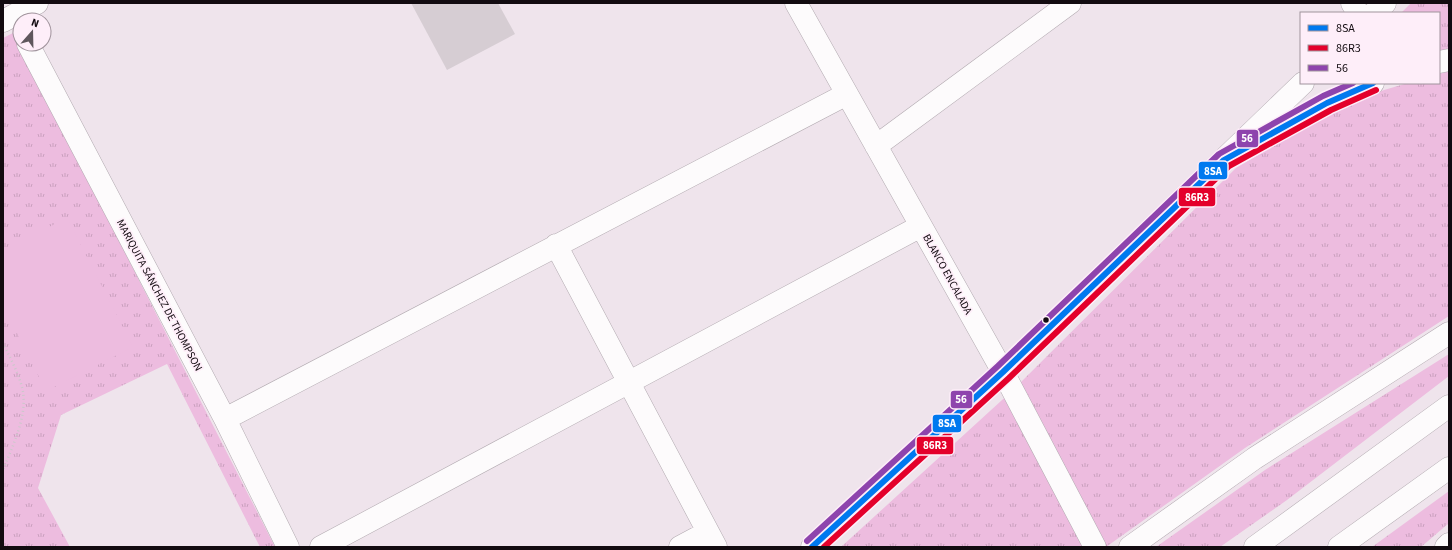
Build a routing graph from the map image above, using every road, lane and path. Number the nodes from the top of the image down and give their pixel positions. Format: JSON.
{"nodes":[{"id":1,"x":37,"y":3,"type":"edge"},
{"id":2,"x":1070,"y":3,"type":"edge"},
{"id":3,"x":1352,"y":3,"type":"edge"},
{"id":4,"x":1384,"y":3,"type":"edge"},
{"id":5,"x":800,"y":4,"type":"edge"},
{"id":6,"x":1357,"y":12,"type":"edge"},
{"id":7,"x":1375,"y":12,"type":"edge"},
{"id":8,"x":11,"y":17,"type":"edge"},
{"id":9,"x":32,"y":52,"type":"edge"},
{"id":10,"x":1301,"y":84,"type":"edge"},
{"id":11,"x":1371,"y":84,"type":"edge"},
{"id":12,"x":847,"y":94,"type":"junction"},
{"id":13,"x":876,"y":146,"type":"junction"},
{"id":14,"x":1224,"y":160,"type":"junction"},
{"id":15,"x":921,"y":226,"type":"junction"},
{"id":16,"x":556,"y":245,"type":"junction"},
{"id":17,"x":1449,"y":333,"type":"edge"},
{"id":18,"x":3,"y":343,"type":"edge"},
{"id":19,"x":1003,"y":372,"type":"junction"},
{"id":20,"x":629,"y":382,"type":"junction"},
{"id":21,"x":1449,"y":406,"type":"edge"},
{"id":22,"x":225,"y":419,"type":"junction"},
{"id":23,"x":1449,"y":468,"type":"edge"},
{"id":24,"x":3,"y":470,"type":"edge"},
{"id":25,"x":712,"y":539,"type":"edge"},
{"id":26,"x":1449,"y":544,"type":"edge"},
{"id":27,"x":288,"y":547,"type":"edge"},
{"id":28,"x":321,"y":547,"type":"edge"},
{"id":29,"x":680,"y":547,"type":"edge"},
{"id":30,"x":812,"y":547,"type":"edge"},
{"id":31,"x":1095,"y":547,"type":"edge"},
{"id":32,"x":1130,"y":547,"type":"edge"},
{"id":33,"x":1255,"y":547,"type":"edge"},
{"id":34,"x":1339,"y":547,"type":"edge"},
{"id":35,"x":1446,"y":547,"type":"edge"}],
"edges":[{"from":1,"to":8,"type":"main road"},
{"from":2,"to":13,"type":"main road"},
{"from":3,"to":6,"type":"main road"},
{"from":4,"to":7,"type":"main road"},
{"from":5,"to":12,"type":"main road","name":"BLANCO ENCALADA"},
{"from":9,"to":22,"type":"main road","name":"MARIQUITA SÁNCHEZ DE THOMPSON"},
{"from":10,"to":14,"type":"main road"},
{"from":11,"to":14,"type":"main road"},
{"from":12,"to":13,"type":"main road","name":"BLANCO ENCALADA"},
{"from":12,"to":16,"type":"main road"},
{"from":13,"to":15,"type":"main road","name":"BLANCO ENCALADA"},
{"from":14,"to":19,"type":"main road"},
{"from":15,"to":19,"type":"main road","name":"BLANCO ENCALADA"},
{"from":15,"to":20,"type":"main road"},
{"from":16,"to":20,"type":"main road"},
{"from":16,"to":22,"type":"main road"},
{"from":17,"to":32,"type":"main road"},
{"from":18,"to":24,"type":"path"},
{"from":19,"to":30,"type":"main road"},
{"from":19,"to":31,"type":"main road","name":"BLANCO ENCALADA"},
{"from":20,"to":25,"type":"main road"},
{"from":20,"to":28,"type":"main road"},
{"from":21,"to":33,"type":"main road"},
{"from":22,"to":27,"type":"main road","name":"MARIQUITA SÁNCHEZ DE THOMPSON"},
{"from":23,"to":34,"type":"main road"},
{"from":25,"to":29,"type":"main road"},
{"from":26,"to":35,"type":"main road"}]}
